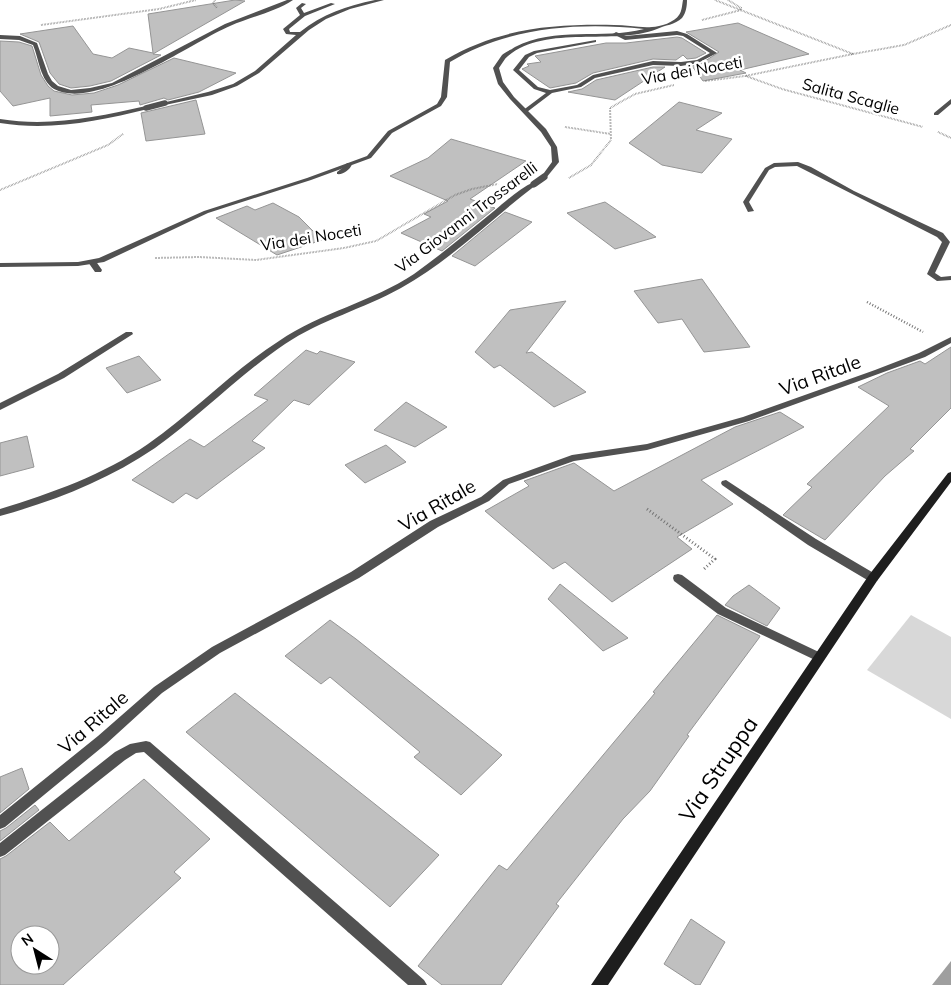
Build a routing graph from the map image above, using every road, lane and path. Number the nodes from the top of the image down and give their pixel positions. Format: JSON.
{"nodes":[{"id":1,"x":196,"y":0,"type":"edge"},
{"id":2,"x":291,"y":0,"type":"edge"},
{"id":3,"x":382,"y":0,"type":"edge"},
{"id":4,"x":685,"y":0,"type":"edge"},
{"id":5,"x":715,"y":0,"type":"edge"},
{"id":6,"x":728,"y":0,"type":"edge"},
{"id":7,"x":304,"y":4,"type":"dead end"},
{"id":8,"x":333,"y":4,"type":"dead end"},
{"id":9,"x":741,"y":10,"type":"junction"},
{"id":10,"x":303,"y":15,"type":"junction"},
{"id":11,"x":951,"y":25,"type":"edge"},
{"id":12,"x":37,"y":26,"type":"dead end"},
{"id":13,"x":654,"y":29,"type":"junction"},
{"id":14,"x":301,"y":34,"type":"junction"},
{"id":15,"x":616,"y":34,"type":"junction"},
{"id":16,"x":0,"y":37,"type":"edge"},
{"id":17,"x":594,"y":41,"type":"dead end"},
{"id":18,"x":853,"y":54,"type":"junction"},
{"id":19,"x":745,"y":76,"type":"junction"},
{"id":20,"x":698,"y":82,"type":"dead end"},
{"id":21,"x":679,"y":85,"type":"dead end"},
{"id":22,"x":550,"y":92,"type":"junction"},
{"id":23,"x":951,"y":101,"type":"edge"},
{"id":24,"x":525,"y":111,"type":"junction"},
{"id":25,"x":936,"y":114,"type":"dead end"},
{"id":26,"x":533,"y":120,"type":"junction"},
{"id":27,"x":0,"y":121,"type":"edge"},
{"id":28,"x":924,"y":128,"type":"dead end"},
{"id":29,"x":130,"y":129,"type":"dead end"},
{"id":30,"x":933,"y":130,"type":"dead end"},
{"id":31,"x":611,"y":134,"type":"junction"},
{"id":32,"x":951,"y":138,"type":"edge"},
{"id":33,"x":349,"y":164,"type":"junction"},
{"id":34,"x":339,"y":173,"type":"dead end"},
{"id":35,"x":566,"y":179,"type":"dead end"},
{"id":36,"x":500,"y":184,"type":"dead end"},
{"id":37,"x":0,"y":190,"type":"edge"},
{"id":38,"x":750,"y":211,"type":"dead end"},
{"id":39,"x":150,"y":259,"type":"dead end"},
{"id":40,"x":92,"y":262,"type":"junction"},
{"id":41,"x":0,"y":265,"type":"edge"},
{"id":42,"x":98,"y":270,"type":"dead end"},
{"id":43,"x":951,"y":278,"type":"edge"},
{"id":44,"x":867,"y":302,"type":"dead end"},
{"id":45,"x":129,"y":334,"type":"dead end"},
{"id":46,"x":948,"y":342,"type":"edge"},
{"id":47,"x":0,"y":407,"type":"edge"},
{"id":48,"x":951,"y":475,"type":"edge"},
{"id":49,"x":726,"y":483,"type":"dead end"},
{"id":50,"x":647,"y":509,"type":"dead end"},
{"id":51,"x":0,"y":513,"type":"edge"},
{"id":52,"x":873,"y":578,"type":"junction"},
{"id":53,"x":683,"y":582,"type":"joint"},
{"id":54,"x":819,"y":657,"type":"junction"},
{"id":55,"x":0,"y":823,"type":"edge"},
{"id":56,"x":0,"y":851,"type":"edge"},
{"id":57,"x":419,"y":985,"type":"edge"},
{"id":58,"x":599,"y":985,"type":"edge"}],
"edges":[{"from":1,"to":12,"type":"path"},
{"from":2,"to":16,"type":"street"},
{"from":3,"to":14,"type":"street"},
{"from":4,"to":13,"type":"street","name":"Via Giovanni Trossarelli"},
{"from":5,"to":9,"type":"path"},
{"from":6,"to":9,"type":"path"},
{"from":7,"to":10,"type":"street"},
{"from":8,"to":10,"type":"street"},
{"from":9,"to":18,"type":"path"},
{"from":10,"to":14,"type":"street"},
{"from":11,"to":18,"type":"path","name":"Via dei Noceti"},
{"from":13,"to":15,"type":"street","name":"Via Giovanni Trossarelli"},
{"from":13,"to":33,"type":"street"},
{"from":14,"to":27,"type":"street","bridge":true},
{"from":15,"to":22,"type":"street"},
{"from":15,"to":24,"type":"street","name":"Via Giovanni Trossarelli"},
{"from":17,"to":22,"type":"street"},
{"from":18,"to":19,"type":"path","name":"Via dei Noceti"},
{"from":19,"to":20,"type":"path","name":"Via dei Noceti"},
{"from":19,"to":28,"type":"path","name":"Salita Scaglie"},
{"from":21,"to":31,"type":"path","name":"Via dei Noceti"},
{"from":22,"to":24,"type":"street"},
{"from":23,"to":25,"type":"street"},
{"from":24,"to":26,"type":"street","name":"Via Giovanni Trossarelli"},
{"from":26,"to":31,"type":"path"},
{"from":26,"to":51,"type":"street","name":"Via Giovanni Trossarelli","bridge":true},
{"from":29,"to":37,"type":"path"},
{"from":30,"to":32,"type":"path"},
{"from":31,"to":35,"type":"path"},
{"from":33,"to":34,"type":"street"},
{"from":33,"to":40,"type":"street"},
{"from":36,"to":39,"type":"path","name":"Via dei Noceti"},
{"from":38,"to":43,"type":"street"},
{"from":40,"to":41,"type":"street"},
{"from":40,"to":42,"type":"street"},
{"from":44,"to":46,"type":"path"},
{"from":45,"to":47,"type":"street"},
{"from":46,"to":55,"type":"street","name":"Via Ritale"},
{"from":48,"to":52,"type":"street","name":"Via Struppa"},
{"from":49,"to":52,"type":"street"},
{"from":50,"to":53,"type":"path"},
{"from":52,"to":54,"type":"street","name":"Via Struppa"},
{"from":53,"to":54,"type":"street"},
{"from":54,"to":58,"type":"street","name":"Via Struppa"},
{"from":56,"to":57,"type":"street"}]}
